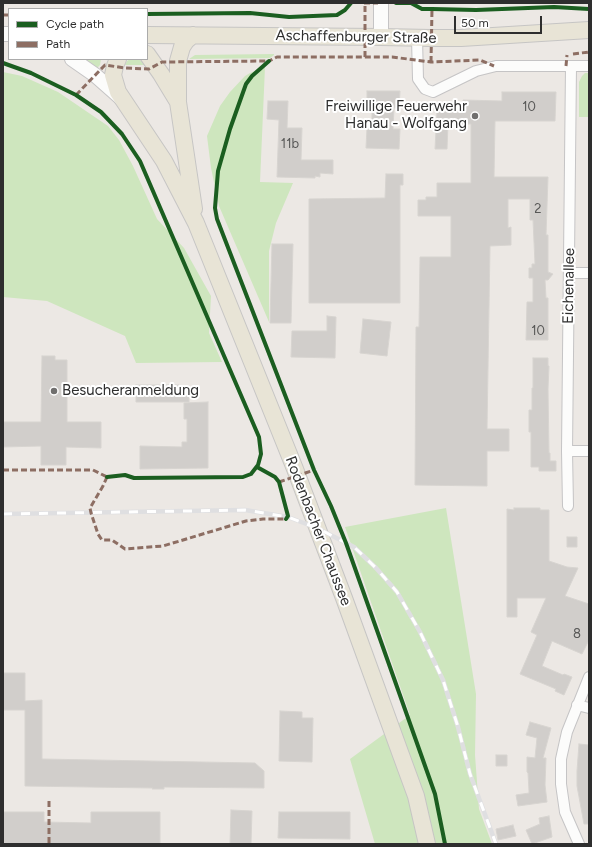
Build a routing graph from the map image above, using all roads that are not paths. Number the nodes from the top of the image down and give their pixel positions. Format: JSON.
{"nodes":[{"id":1,"x":382,"y":3,"type":"edge"},
{"id":2,"x":589,"y":30,"type":"edge"},
{"id":3,"x":148,"y":35,"type":"edge"},
{"id":4,"x":193,"y":35,"type":"junction"},
{"id":5,"x":381,"y":37,"type":"junction"},
{"id":6,"x":417,"y":38,"type":"junction"},
{"id":7,"x":148,"y":55,"type":"edge"},
{"id":8,"x":73,"y":60,"type":"edge"},
{"id":9,"x":118,"y":60,"type":"edge"},
{"id":10,"x":571,"y":66,"type":"junction"},
{"id":11,"x":589,"y":66,"type":"edge"},
{"id":12,"x":124,"y":101,"type":"junction"},
{"id":13,"x":178,"y":102,"type":"junction"},
{"id":14,"x":196,"y":223,"type":"junction"},
{"id":15,"x":569,"y":272,"type":"junction"},
{"id":16,"x":589,"y":273,"type":"edge"},
{"id":17,"x":567,"y":451,"type":"junction"},
{"id":18,"x":589,"y":451,"type":"edge"},
{"id":19,"x":568,"y":506,"type":"dead end"},
{"id":20,"x":589,"y":677,"type":"edge"},
{"id":21,"x":576,"y":705,"type":"junction"},
{"id":22,"x":589,"y":708,"type":"edge"},
{"id":23,"x":427,"y":844,"type":"edge"},
{"id":24,"x":579,"y":844,"type":"edge"}],
"edges":[{"from":1,"to":5,"type":"main road"},
{"from":2,"to":6,"type":"main road","name":"Aschaffenburger Straße"},
{"from":3,"to":4,"type":"main road","name":"Aschaffenburger Straße"},
{"from":4,"to":5,"type":"main road","name":"Aschaffenburger Straße"},
{"from":4,"to":13,"type":"main road"},
{"from":5,"to":6,"type":"main road","name":"Aschaffenburger Straße"},
{"from":6,"to":10,"type":"street"},
{"from":7,"to":13,"type":"main road"},
{"from":8,"to":12,"type":"main road"},
{"from":9,"to":12,"type":"main road"},
{"from":10,"to":11,"type":"street"},
{"from":10,"to":15,"type":"street","name":"Eichenallee"},
{"from":12,"to":14,"type":"main road"},
{"from":13,"to":14,"type":"main road"},
{"from":14,"to":23,"type":"main road","name":"Rodenbacher Chaussee"},
{"from":15,"to":16,"type":"street"},
{"from":15,"to":17,"type":"street","name":"Eichenallee"},
{"from":17,"to":18,"type":"street"},
{"from":17,"to":19,"type":"street","name":"Eichenallee"},
{"from":20,"to":21,"type":"street"},
{"from":21,"to":22,"type":"street"},
{"from":21,"to":24,"type":"street"}]}
